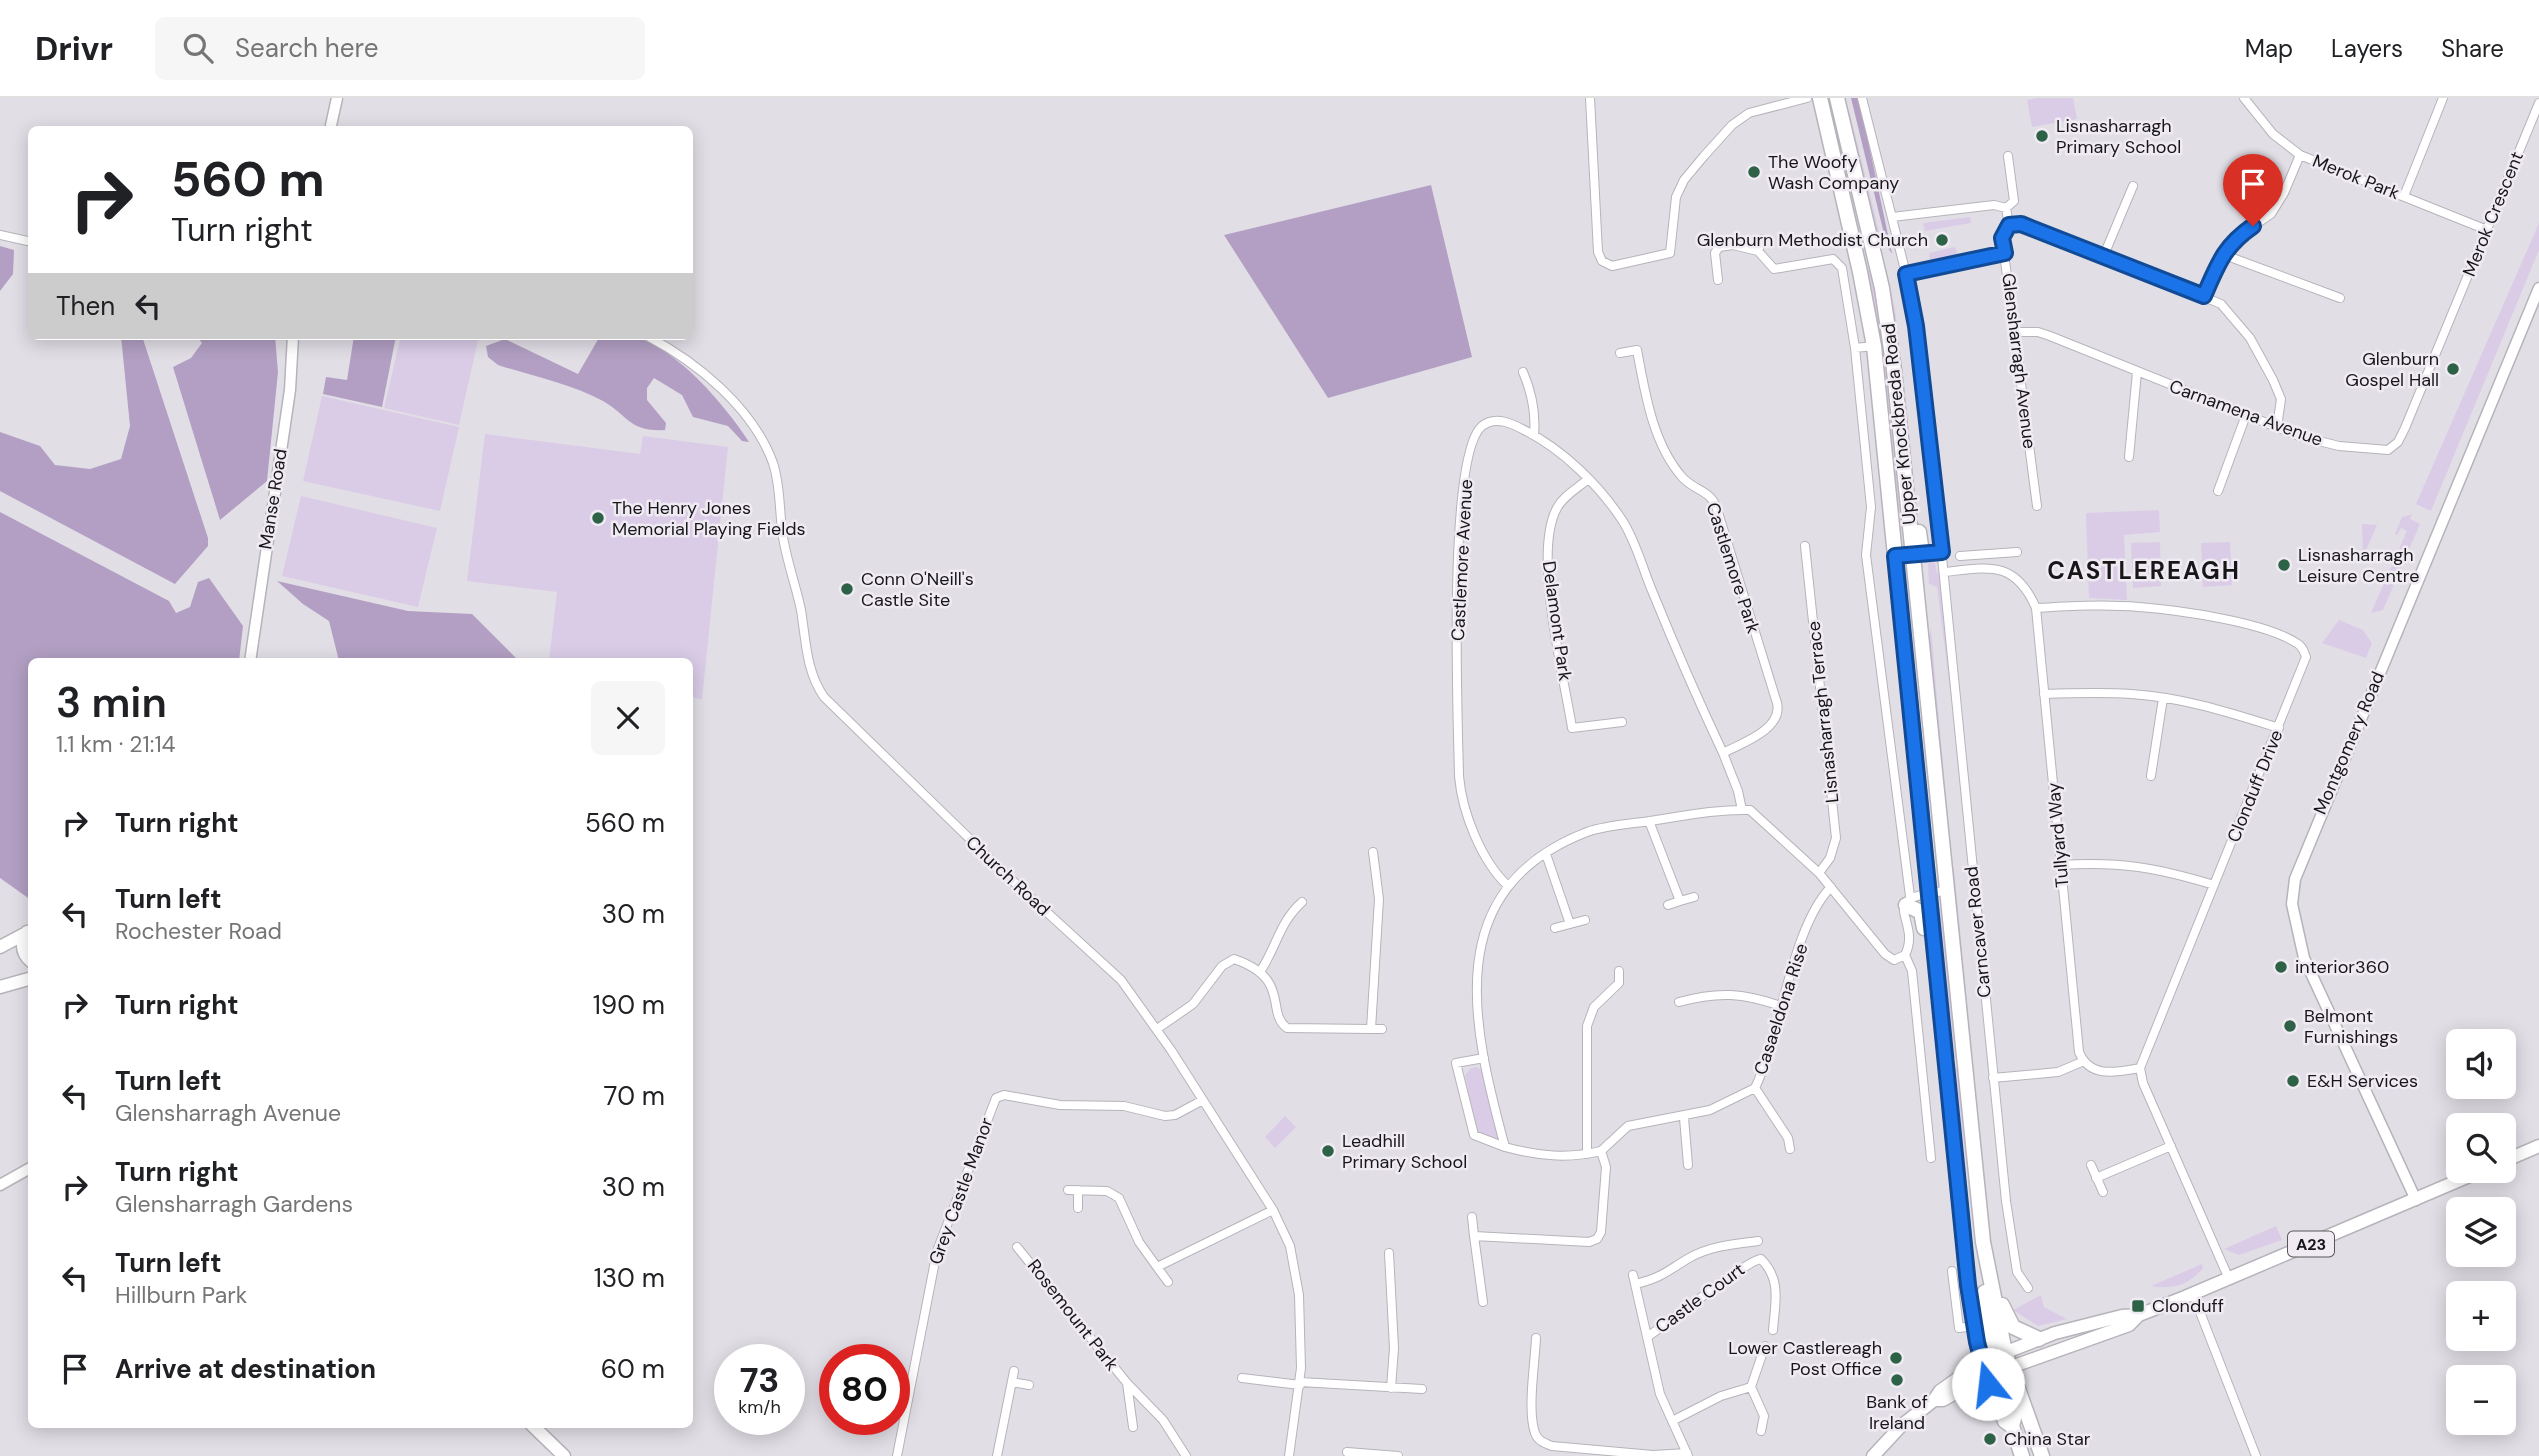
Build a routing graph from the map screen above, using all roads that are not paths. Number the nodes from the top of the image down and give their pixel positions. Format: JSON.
{"nodes":[{"id":1,"x":337,"y":98,"type":"edge"},
{"id":2,"x":1590,"y":98,"type":"edge"},
{"id":3,"x":1807,"y":98,"type":"edge"},
{"id":4,"x":1819,"y":98,"type":"edge"},
{"id":5,"x":1837,"y":98,"type":"edge"},
{"id":6,"x":1862,"y":98,"type":"edge"},
{"id":7,"x":2244,"y":98,"type":"edge"},
{"id":8,"x":2444,"y":98,"type":"edge"},
{"id":9,"x":2539,"y":103,"type":"edge"},
{"id":10,"x":331,"y":126,"type":"edge"},
{"id":11,"x":2300,"y":155,"type":"junction"},
{"id":12,"x":2008,"y":156,"type":"dead end"},
{"id":13,"x":2133,"y":186,"type":"dead end"},
{"id":14,"x":2404,"y":196,"type":"junction"},
{"id":15,"x":2006,"y":208,"type":"junction"},
{"id":16,"x":1892,"y":217,"type":"junction"},
{"id":17,"x":2009,"y":225,"type":"junction"},
{"id":18,"x":2487,"y":230,"type":"junction"},
{"id":19,"x":0,"y":235,"type":"edge"},
{"id":20,"x":1762,"y":239,"type":"dead end"},
{"id":21,"x":28,"y":241,"type":"edge"},
{"id":22,"x":1758,"y":251,"type":"junction"},
{"id":23,"x":2005,"y":253,"type":"junction"},
{"id":24,"x":2222,"y":254,"type":"junction"},
{"id":25,"x":2104,"y":255,"type":"junction"},
{"id":26,"x":1906,"y":274,"type":"junction"},
{"id":27,"x":1718,"y":280,"type":"dead end"},
{"id":28,"x":2539,"y":288,"type":"edge"},
{"id":29,"x":2204,"y":296,"type":"junction"},
{"id":30,"x":2340,"y":298,"type":"dead end"},
{"id":31,"x":2447,"y":326,"type":"joint"},
{"id":32,"x":2016,"y":332,"type":"junction"},
{"id":33,"x":293,"y":340,"type":"edge"},
{"id":34,"x":655,"y":340,"type":"edge"},
{"id":35,"x":1874,"y":346,"type":"junction"},
{"id":36,"x":1855,"y":348,"type":"junction"},
{"id":37,"x":1620,"y":353,"type":"dead end"},
{"id":38,"x":1523,"y":372,"type":"dead end"},
{"id":39,"x":2137,"y":372,"type":"junction"},
{"id":40,"x":2246,"y":415,"type":"junction"},
{"id":41,"x":2277,"y":428,"type":"junction"},
{"id":42,"x":1534,"y":435,"type":"junction"},
{"id":43,"x":2129,"y":457,"type":"dead end"},
{"id":44,"x":1588,"y":479,"type":"junction"},
{"id":45,"x":2218,"y":491,"type":"dead end"},
{"id":46,"x":2037,"y":506,"type":"dead end"},
{"id":47,"x":1805,"y":546,"type":"dead end"},
{"id":48,"x":2017,"y":552,"type":"dead end"},
{"id":49,"x":1927,"y":554,"type":"junction"},
{"id":50,"x":1979,"y":555,"type":"junction"},
{"id":51,"x":1895,"y":556,"type":"junction"},
{"id":52,"x":1960,"y":556,"type":"dead end"},
{"id":53,"x":1980,"y":568,"type":"junction"},
{"id":54,"x":1944,"y":572,"type":"junction"},
{"id":55,"x":2036,"y":608,"type":"junction"},
{"id":56,"x":251,"y":658,"type":"edge"},
{"id":57,"x":2044,"y":694,"type":"junction"},
{"id":58,"x":2163,"y":698,"type":"junction"},
{"id":59,"x":1622,"y":722,"type":"dead end"},
{"id":60,"x":2279,"y":728,"type":"junction"},
{"id":61,"x":1723,"y":753,"type":"junction"},
{"id":62,"x":2151,"y":776,"type":"dead end"},
{"id":63,"x":1742,"y":810,"type":"junction"},
{"id":64,"x":1650,"y":821,"type":"junction"},
{"id":65,"x":1373,"y":852,"type":"dead end"},
{"id":66,"x":1546,"y":854,"type":"junction"},
{"id":67,"x":2061,"y":865,"type":"junction"},
{"id":68,"x":1819,"y":873,"type":"junction"},
{"id":69,"x":1507,"y":885,"type":"junction"},
{"id":70,"x":2214,"y":885,"type":"junction"},
{"id":71,"x":1831,"y":887,"type":"junction"},
{"id":72,"x":1946,"y":891,"type":"junction"},
{"id":73,"x":1929,"y":892,"type":"junction"},
{"id":74,"x":1694,"y":897,"type":"dead end"},
{"id":75,"x":1680,"y":901,"type":"junction"},
{"id":76,"x":1908,"y":901,"type":"junction"},
{"id":77,"x":1302,"y":902,"type":"dead end"},
{"id":78,"x":1668,"y":905,"type":"dead end"},
{"id":79,"x":1585,"y":920,"type":"dead end"},
{"id":80,"x":1570,"y":924,"type":"junction"},
{"id":81,"x":1555,"y":928,"type":"dead end"},
{"id":82,"x":28,"y":932,"type":"edge"},
{"id":83,"x":28,"y":932,"type":"edge"},
{"id":84,"x":0,"y":947,"type":"edge"},
{"id":85,"x":1905,"y":955,"type":"junction"},
{"id":86,"x":28,"y":957,"type":"edge"},
{"id":87,"x":1619,"y":971,"type":"dead end"},
{"id":88,"x":1260,"y":972,"type":"junction"},
{"id":89,"x":28,"y":979,"type":"edge"},
{"id":90,"x":0,"y":987,"type":"edge"},
{"id":91,"x":1679,"y":1002,"type":"dead end"},
{"id":92,"x":1782,"y":1006,"type":"junction"},
{"id":93,"x":1157,"y":1029,"type":"junction"},
{"id":94,"x":1371,"y":1029,"type":"junction"},
{"id":95,"x":1382,"y":1029,"type":"dead end"},
{"id":96,"x":1484,"y":1058,"type":"junction"},
{"id":97,"x":2084,"y":1061,"type":"junction"},
{"id":98,"x":2140,"y":1068,"type":"junction"},
{"id":99,"x":1965,"y":1078,"type":"junction"},
{"id":100,"x":1993,"y":1078,"type":"junction"},
{"id":101,"x":1948,"y":1081,"type":"junction"},
{"id":102,"x":1755,"y":1088,"type":"junction"},
{"id":103,"x":1203,"y":1100,"type":"junction"},
{"id":104,"x":1684,"y":1118,"type":"junction"},
{"id":105,"x":2171,"y":1146,"type":"junction"},
{"id":106,"x":2539,"y":1146,"type":"edge"},
{"id":107,"x":1506,"y":1147,"type":"junction"},
{"id":108,"x":1790,"y":1149,"type":"dead end"},
{"id":109,"x":1601,"y":1151,"type":"junction"},
{"id":110,"x":1587,"y":1154,"type":"junction"},
{"id":111,"x":2516,"y":1156,"type":"edge"},
{"id":112,"x":1931,"y":1158,"type":"dead end"},
{"id":113,"x":1688,"y":1165,"type":"dead end"},
{"id":114,"x":2091,"y":1165,"type":"dead end"},
{"id":115,"x":28,"y":1169,"type":"edge"},
{"id":116,"x":2096,"y":1178,"type":"junction"},
{"id":117,"x":2454,"y":1183,"type":"edge"},
{"id":118,"x":0,"y":1185,"type":"edge"},
{"id":119,"x":1068,"y":1190,"type":"dead end"},
{"id":120,"x":1078,"y":1191,"type":"junction"},
{"id":121,"x":2103,"y":1192,"type":"dead end"},
{"id":122,"x":2416,"y":1200,"type":"junction"},
{"id":123,"x":1078,"y":1208,"type":"dead end"},
{"id":124,"x":1273,"y":1210,"type":"junction"},
{"id":125,"x":1472,"y":1217,"type":"dead end"},
{"id":126,"x":1474,"y":1236,"type":"junction"},
{"id":127,"x":1758,"y":1241,"type":"dead end"},
{"id":128,"x":1983,"y":1242,"type":"junction"},
{"id":129,"x":1017,"y":1247,"type":"dead end"},
{"id":130,"x":1389,"y":1252,"type":"dead end"},
{"id":131,"x":1157,"y":1267,"type":"junction"},
{"id":132,"x":1952,"y":1271,"type":"dead end"},
{"id":133,"x":1633,"y":1275,"type":"dead end"},
{"id":134,"x":2229,"y":1279,"type":"junction"},
{"id":135,"x":1168,"y":1282,"type":"dead end"},
{"id":136,"x":1636,"y":1284,"type":"junction"},
{"id":137,"x":2028,"y":1288,"type":"dead end"},
{"id":138,"x":2193,"y":1294,"type":"junction"},
{"id":139,"x":1483,"y":1302,"type":"dead end"},
{"id":140,"x":2138,"y":1315,"type":"junction"},
{"id":141,"x":1974,"y":1326,"type":"junction"},
{"id":142,"x":1773,"y":1330,"type":"dead end"},
{"id":143,"x":1647,"y":1337,"type":"junction"},
{"id":144,"x":1536,"y":1338,"type":"dead end"},
{"id":145,"x":2039,"y":1339,"type":"junction"},
{"id":146,"x":1765,"y":1346,"type":"dead end"},
{"id":147,"x":1997,"y":1361,"type":"junction"},
{"id":148,"x":1014,"y":1371,"type":"dead end"},
{"id":149,"x":1242,"y":1378,"type":"dead end"},
{"id":150,"x":1012,"y":1382,"type":"junction"},
{"id":151,"x":1127,"y":1383,"type":"junction"},
{"id":152,"x":1300,"y":1383,"type":"junction"},
{"id":153,"x":1029,"y":1385,"type":"dead end"},
{"id":154,"x":1751,"y":1387,"type":"junction"},
{"id":155,"x":1391,"y":1388,"type":"junction"},
{"id":156,"x":1422,"y":1390,"type":"dead end"},
{"id":157,"x":1960,"y":1390,"type":"junction"},
{"id":158,"x":1934,"y":1400,"type":"junction"},
{"id":159,"x":2000,"y":1410,"type":"junction"},
{"id":160,"x":1674,"y":1420,"type":"junction"},
{"id":161,"x":2011,"y":1426,"type":"junction"},
{"id":162,"x":1133,"y":1427,"type":"dead end"},
{"id":163,"x":535,"y":1428,"type":"edge"},
{"id":164,"x":1761,"y":1431,"type":"dead end"},
{"id":165,"x":1347,"y":1452,"type":"dead end"},
{"id":166,"x":1688,"y":1454,"type":"edge"},
{"id":167,"x":1877,"y":1454,"type":"edge"},
{"id":168,"x":900,"y":1455,"type":"edge"},
{"id":169,"x":564,"y":1456,"type":"edge"},
{"id":170,"x":997,"y":1456,"type":"edge"},
{"id":171,"x":1186,"y":1456,"type":"edge"},
{"id":172,"x":1289,"y":1456,"type":"edge"},
{"id":173,"x":1398,"y":1456,"type":"edge"},
{"id":174,"x":2022,"y":1456,"type":"edge"},
{"id":175,"x":2042,"y":1456,"type":"edge"},
{"id":176,"x":2256,"y":1456,"type":"edge"}],
"edges":[{"from":1,"to":10,"type":"street"},
{"from":2,"to":3,"type":"street"},
{"from":4,"to":35,"type":"highway","name":"Upper Knockbreda Road"},
{"from":5,"to":49,"type":"highway","name":"Upper Knockbreda Road"},
{"from":6,"to":16,"type":"street","name":"Carncaver Road"},
{"from":7,"to":11,"type":"street","name":"Merok Park"},
{"from":8,"to":14,"type":"street"},
{"from":9,"to":18,"type":"street","name":"Merok Crescent"},
{"from":11,"to":14,"type":"street","name":"Merok Park"},
{"from":11,"to":24,"type":"street"},
{"from":12,"to":15,"type":"street","name":"Glensharragh Avenue"},
{"from":13,"to":25,"type":"street"},
{"from":14,"to":18,"type":"street","name":"Merok Park"},
{"from":15,"to":16,"type":"street"},
{"from":15,"to":17,"type":"street","name":"Glensharragh Avenue"},
{"from":16,"to":26,"type":"street","name":"Carncaver Road"},
{"from":17,"to":23,"type":"street","name":"Glensharragh Avenue"},
{"from":17,"to":25,"type":"street"},
{"from":18,"to":31,"type":"street","name":"Merok Crescent"},
{"from":19,"to":21,"type":"street"},
{"from":20,"to":22,"type":"street"},
{"from":22,"to":27,"type":"street"},
{"from":22,"to":36,"type":"street","name":"Upper Knockbreda Road"},
{"from":23,"to":26,"type":"street"},
{"from":23,"to":32,"type":"street","name":"Glensharragh Avenue"},
{"from":24,"to":29,"type":"street"},
{"from":24,"to":30,"type":"street"},
{"from":25,"to":29,"type":"street"},
{"from":26,"to":49,"type":"street","name":"Carncaver Road"},
{"from":28,"to":122,"type":"street","name":"Montgomery Road"},
{"from":29,"to":41,"type":"street"},
{"from":31,"to":41,"type":"street","name":"Carnamena Avenue"},
{"from":32,"to":39,"type":"street","name":"Carnamena Avenue"},
{"from":32,"to":46,"type":"street","name":"Glensharragh Avenue"},
{"from":33,"to":56,"type":"street","name":"Manse Road"},
{"from":34,"to":93,"type":"street","name":"Church Road"},
{"from":35,"to":36,"type":"street","name":"Upper Knockbreda Road"},
{"from":35,"to":51,"type":"highway","name":"Upper Knockbreda Road"},
{"from":36,"to":76,"type":"street","name":"Upper Knockbreda Road"},
{"from":37,"to":61,"type":"street","name":"Castlemore Park"},
{"from":38,"to":42,"type":"street"},
{"from":39,"to":40,"type":"street","name":"Carnamena Avenue"},
{"from":39,"to":43,"type":"street"},
{"from":40,"to":41,"type":"street","name":"Carnamena Avenue"},
{"from":40,"to":45,"type":"street"},
{"from":42,"to":44,"type":"street","name":"Castlemore Avenue"},
{"from":42,"to":69,"type":"street","name":"Castlemore Avenue"},
{"from":44,"to":59,"type":"street","name":"Delamont Park"},
{"from":44,"to":61,"type":"street","name":"Castlemore Avenue"},
{"from":47,"to":68,"type":"street","name":"Lisnasharragh Terrace"},
{"from":48,"to":50,"type":"street"},
{"from":49,"to":51,"type":"street"},
{"from":49,"to":54,"type":"street","name":"Carncaver Road"},
{"from":49,"to":72,"type":"highway","name":"Upper Knockbreda Road"},
{"from":50,"to":52,"type":"street"},
{"from":50,"to":53,"type":"street"},
{"from":51,"to":73,"type":"highway","name":"Upper Knockbreda Road"},
{"from":53,"to":54,"type":"street"},
{"from":53,"to":55,"type":"street"},
{"from":54,"to":100,"type":"street","name":"Carncaver Road"},
{"from":55,"to":57,"type":"street","name":"Tullyard Way"},
{"from":55,"to":60,"type":"street","name":"Clonduff Drive"},
{"from":57,"to":58,"type":"street"},
{"from":57,"to":67,"type":"street","name":"Tullyard Way"},
{"from":58,"to":60,"type":"street"},
{"from":58,"to":62,"type":"street"},
{"from":60,"to":70,"type":"street","name":"Clonduff Drive"},
{"from":61,"to":63,"type":"street","name":"Castlemore Avenue"},
{"from":63,"to":64,"type":"street"},
{"from":63,"to":68,"type":"street"},
{"from":64,"to":66,"type":"street"},
{"from":64,"to":75,"type":"street"},
{"from":65,"to":94,"type":"street"},
{"from":66,"to":69,"type":"street"},
{"from":66,"to":80,"type":"street"},
{"from":67,"to":70,"type":"street"},
{"from":67,"to":97,"type":"street","name":"Tullyard Way"},
{"from":68,"to":71,"type":"street"},
{"from":69,"to":96,"type":"street"},
{"from":70,"to":98,"type":"street","name":"Clonduff Drive"},
{"from":71,"to":85,"type":"street"},
{"from":71,"to":92,"type":"street","name":"Casaeldona Rise"},
{"from":72,"to":73,"type":"street"},
{"from":72,"to":99,"type":"highway","name":"Upper Knockbreda Road"},
{"from":73,"to":76,"type":"street"},
{"from":73,"to":101,"type":"highway","name":"Upper Knockbreda Road"},
{"from":74,"to":75,"type":"street"},
{"from":75,"to":78,"type":"street"},
{"from":76,"to":85,"type":"street","name":"Upper Knockbreda Road"},
{"from":76,"to":101,"type":"highway"},
{"from":77,"to":88,"type":"street"},
{"from":79,"to":80,"type":"street"},
{"from":80,"to":81,"type":"street"},
{"from":82,"to":84,"type":"main road"},
{"from":83,"to":86,"type":"main road"},
{"from":85,"to":112,"type":"street"},
{"from":87,"to":110,"type":"street"},
{"from":88,"to":93,"type":"street"},
{"from":88,"to":94,"type":"street"},
{"from":89,"to":90,"type":"main road"},
{"from":91,"to":92,"type":"street"},
{"from":92,"to":102,"type":"street","name":"Casaeldona Rise"},
{"from":93,"to":103,"type":"street","name":"Church Road"},
{"from":94,"to":95,"type":"street"},
{"from":96,"to":107,"type":"street"},
{"from":96,"to":107,"type":"street"},
{"from":97,"to":98,"type":"street"},
{"from":97,"to":100,"type":"street"},
{"from":98,"to":105,"type":"street"},
{"from":99,"to":128,"type":"highway","name":"Upper Knockbreda Road"},
{"from":99,"to":145,"type":"highway"},
{"from":100,"to":137,"type":"street","name":"Carncaver Road"},
{"from":101,"to":141,"type":"highway","name":"Upper Knockbreda Road"},
{"from":102,"to":104,"type":"street","name":"Casaeldona Rise"},
{"from":102,"to":108,"type":"street"},
{"from":103,"to":124,"type":"street","name":"Church Road"},
{"from":103,"to":168,"type":"street","name":"Grey Castle Manor"},
{"from":104,"to":109,"type":"street","name":"Casaeldona Rise"},
{"from":104,"to":113,"type":"street"},
{"from":105,"to":116,"type":"street"},
{"from":105,"to":134,"type":"street"},
{"from":106,"to":111,"type":"main road"},
{"from":107,"to":110,"type":"street"},
{"from":109,"to":110,"type":"street"},
{"from":109,"to":126,"type":"street"},
{"from":114,"to":116,"type":"street"},
{"from":115,"to":118,"type":"street"},
{"from":116,"to":121,"type":"street"},
{"from":117,"to":122,"type":"main road","number":"A23"},
{"from":119,"to":120,"type":"street"},
{"from":120,"to":123,"type":"street"},
{"from":120,"to":131,"type":"street"},
{"from":122,"to":134,"type":"main road","number":"A23"},
{"from":124,"to":131,"type":"street"},
{"from":124,"to":152,"type":"street","name":"Church Road"},
{"from":125,"to":126,"type":"street"},
{"from":126,"to":139,"type":"street"},
{"from":127,"to":136,"type":"street"},
{"from":128,"to":147,"type":"highway","name":"Upper Knockbreda Road"},
{"from":128,"to":147,"type":"highway"},
{"from":129,"to":151,"type":"street","name":"Rosemount Park"},
{"from":130,"to":155,"type":"street"},
{"from":131,"to":135,"type":"street"},
{"from":132,"to":141,"type":"street"},
{"from":133,"to":136,"type":"street"},
{"from":134,"to":138,"type":"main road","number":"A23"},
{"from":136,"to":143,"type":"street"},
{"from":138,"to":140,"type":"main road","number":"A23"},
{"from":138,"to":176,"type":"street"},
{"from":140,"to":145,"type":"main road","number":"A23"},
{"from":140,"to":147,"type":"main road","number":"A23"},
{"from":141,"to":147,"type":"highway","name":"Upper Knockbreda Road"},
{"from":142,"to":143,"type":"street","name":"Castle Court"},
{"from":143,"to":160,"type":"street"},
{"from":144,"to":166,"type":"street"},
{"from":145,"to":147,"type":"main road","number":"A23"},
{"from":146,"to":154,"type":"street"},
{"from":147,"to":157,"type":"main road","number":"A23"},
{"from":147,"to":158,"type":"main road","number":"A23"},
{"from":147,"to":159,"type":"highway"},
{"from":147,"to":161,"type":"highway"},
{"from":147,"to":175,"type":"highway"},
{"from":148,"to":150,"type":"street"},
{"from":149,"to":152,"type":"street"},
{"from":150,"to":153,"type":"street"},
{"from":150,"to":170,"type":"street"},
{"from":151,"to":162,"type":"street","name":"Rosemount Park"},
{"from":151,"to":171,"type":"street","name":"Rosemount Park"},
{"from":152,"to":155,"type":"street"},
{"from":152,"to":172,"type":"street","name":"Church Road"},
{"from":154,"to":160,"type":"street"},
{"from":154,"to":164,"type":"street"},
{"from":155,"to":156,"type":"street"},
{"from":157,"to":158,"type":"main road","number":"A23"},
{"from":157,"to":159,"type":"highway"},
{"from":158,"to":167,"type":"main road","number":"A23"},
{"from":159,"to":161,"type":"highway"},
{"from":160,"to":166,"type":"street"},
{"from":161,"to":174,"type":"highway"},
{"from":163,"to":169,"type":"main road"},
{"from":165,"to":173,"type":"street"}]}
